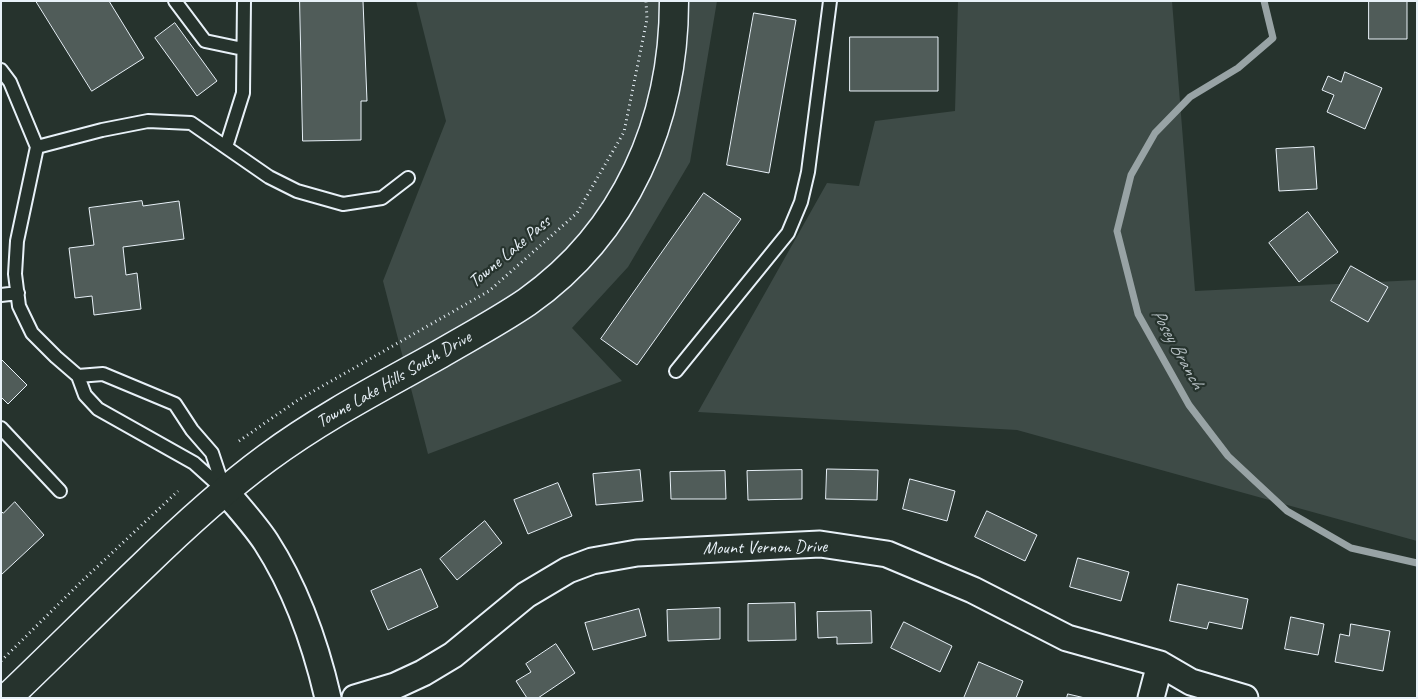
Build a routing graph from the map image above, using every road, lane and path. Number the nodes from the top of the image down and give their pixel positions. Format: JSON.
{"nodes":[{"id":1,"x":175,"y":1,"type":"edge"},
{"id":2,"x":244,"y":1,"type":"edge"},
{"id":3,"x":646,"y":1,"type":"edge"},
{"id":4,"x":674,"y":1,"type":"edge"},
{"id":5,"x":830,"y":1,"type":"edge"},
{"id":6,"x":243,"y":49,"type":"junction"},
{"id":7,"x":1,"y":70,"type":"edge"},
{"id":8,"x":37,"y":147,"type":"junction"},
{"id":9,"x":226,"y":147,"type":"junction"},
{"id":10,"x":408,"y":178,"type":"dead end"},
{"id":11,"x":18,"y":293,"type":"junction"},
{"id":12,"x":1,"y":295,"type":"edge"},
{"id":13,"x":676,"y":371,"type":"dead end"},
{"id":14,"x":78,"y":376,"type":"junction"},
{"id":15,"x":1,"y":428,"type":"edge"},
{"id":16,"x":239,"y":441,"type":"dead end"},
{"id":17,"x":60,"y":491,"type":"dead end"},
{"id":18,"x":178,"y":491,"type":"dead end"},
{"id":19,"x":225,"y":491,"type":"junction"},
{"id":20,"x":1,"y":661,"type":"edge"},
{"id":21,"x":1160,"y":664,"type":"junction"},
{"id":22,"x":7,"y":698,"type":"edge"},
{"id":23,"x":328,"y":698,"type":"edge"},
{"id":24,"x":355,"y":698,"type":"edge"},
{"id":25,"x":1151,"y":698,"type":"edge"},
{"id":26,"x":1245,"y":698,"type":"edge"}],
"edges":[{"from":1,"to":6,"type":"lane"},
{"from":2,"to":6,"type":"lane"},
{"from":3,"to":16,"type":"path","name":"Towne Lake Pass"},
{"from":4,"to":19,"type":"street","name":"Towne Lake Hills South Drive"},
{"from":5,"to":13,"type":"lane"},
{"from":6,"to":9,"type":"lane"},
{"from":7,"to":8,"type":"lane"},
{"from":8,"to":9,"type":"lane"},
{"from":8,"to":11,"type":"lane"},
{"from":9,"to":10,"type":"lane"},
{"from":11,"to":12,"type":"lane"},
{"from":11,"to":14,"type":"lane"},
{"from":14,"to":19,"type":"lane"},
{"from":14,"to":19,"type":"lane"},
{"from":15,"to":17,"type":"lane"},
{"from":18,"to":20,"type":"path"},
{"from":19,"to":22,"type":"street","name":"Towne Lake Hills South Drive"},
{"from":19,"to":23,"type":"street"},
{"from":21,"to":24,"type":"street","name":"Mount Vernon Drive"},
{"from":21,"to":25,"type":"street"},
{"from":21,"to":26,"type":"street","name":"Mount Vernon Drive"}]}
